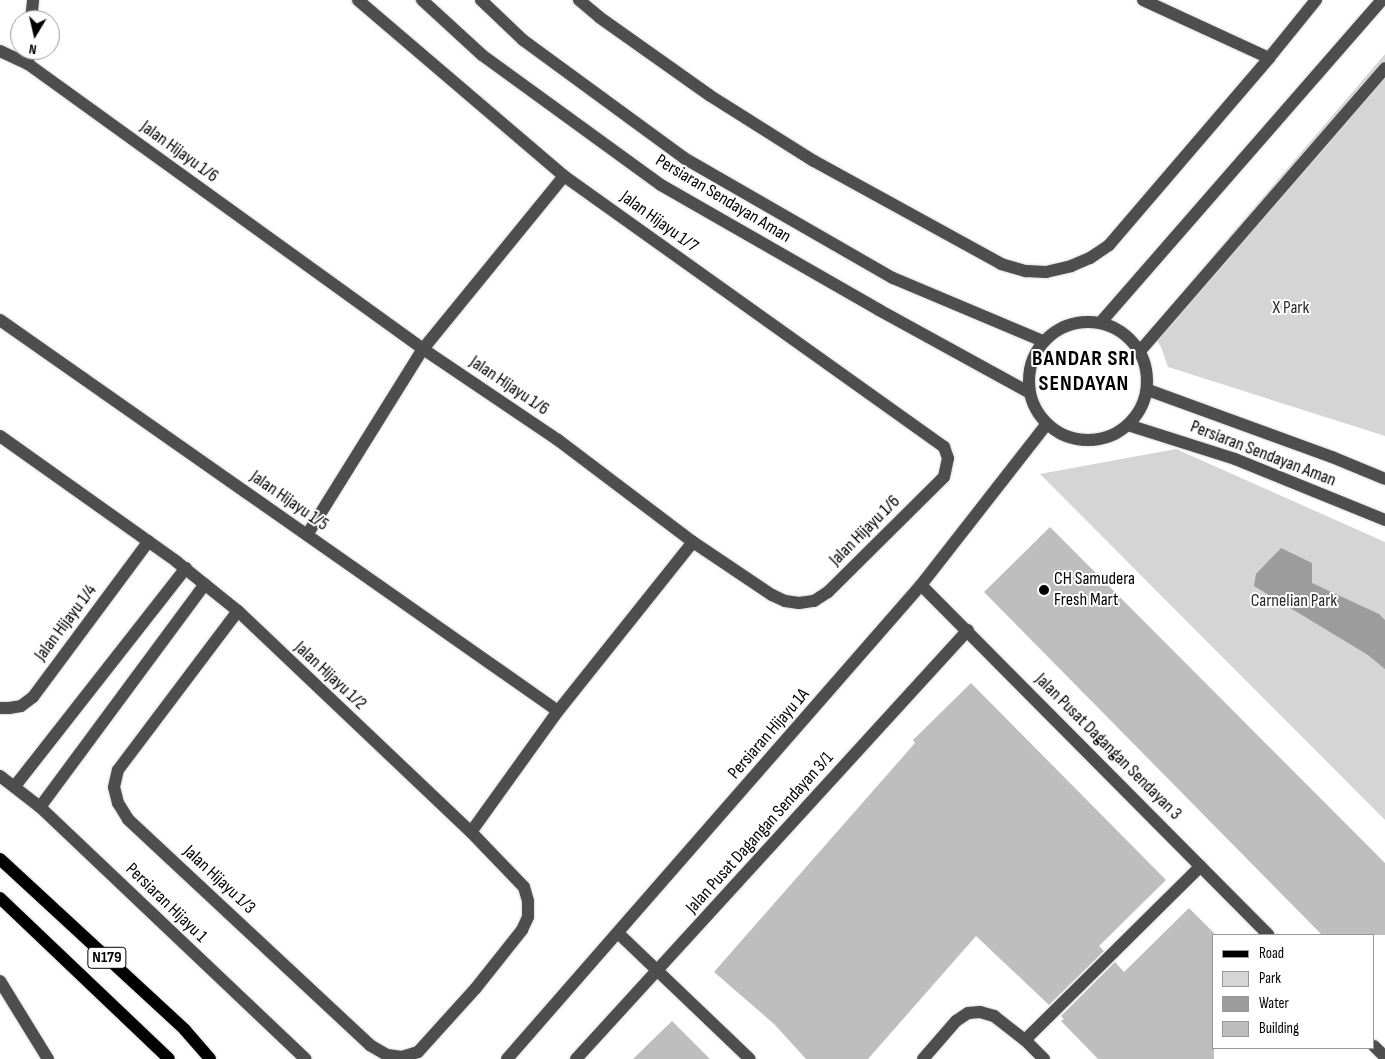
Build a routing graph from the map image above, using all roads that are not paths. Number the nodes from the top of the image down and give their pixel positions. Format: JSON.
{"nodes":[{"id":1,"x":358,"y":0,"type":"edge"},
{"id":2,"x":422,"y":0,"type":"edge"},
{"id":3,"x":481,"y":0,"type":"edge"},
{"id":4,"x":579,"y":0,"type":"edge"},
{"id":5,"x":1143,"y":0,"type":"edge"},
{"id":6,"x":1316,"y":0,"type":"edge"},
{"id":7,"x":1382,"y":0,"type":"edge"},
{"id":8,"x":0,"y":51,"type":"edge"},
{"id":9,"x":1269,"y":58,"type":"junction"},
{"id":10,"x":28,"y":60,"type":"edge"},
{"id":11,"x":28,"y":64,"type":"junction"},
{"id":12,"x":1385,"y":68,"type":"edge"},
{"id":13,"x":564,"y":176,"type":"junction"},
{"id":14,"x":0,"y":320,"type":"edge"},
{"id":15,"x":1101,"y":322,"type":"junction"},
{"id":16,"x":1043,"y":341,"type":"junction"},
{"id":17,"x":423,"y":349,"type":"junction"},
{"id":18,"x":1140,"y":351,"type":"junction"},
{"id":19,"x":1148,"y":390,"type":"junction"},
{"id":20,"x":1030,"y":393,"type":"junction"},
{"id":21,"x":1047,"y":424,"type":"junction"},
{"id":22,"x":1128,"y":425,"type":"junction"},
{"id":23,"x":0,"y":436,"type":"edge"},
{"id":24,"x":948,"y":458,"type":"joint"},
{"id":25,"x":1385,"y":480,"type":"edge"},
{"id":26,"x":1385,"y":520,"type":"edge"},
{"id":27,"x":308,"y":535,"type":"junction"},
{"id":28,"x":149,"y":542,"type":"junction"},
{"id":29,"x":693,"y":542,"type":"junction"},
{"id":30,"x":186,"y":568,"type":"junction"},
{"id":31,"x":205,"y":584,"type":"junction"},
{"id":32,"x":921,"y":585,"type":"junction"},
{"id":33,"x":238,"y":611,"type":"junction"},
{"id":34,"x":968,"y":630,"type":"junction"},
{"id":35,"x":0,"y":708,"type":"edge"},
{"id":36,"x":558,"y":711,"type":"junction"},
{"id":37,"x":0,"y":776,"type":"edge"},
{"id":38,"x":15,"y":786,"type":"junction"},
{"id":39,"x":40,"y":807,"type":"junction"},
{"id":40,"x":471,"y":832,"type":"junction"},
{"id":41,"x":0,"y":859,"type":"edge"},
{"id":42,"x":1201,"y":866,"type":"junction"},
{"id":43,"x":0,"y":898,"type":"edge"},
{"id":44,"x":618,"y":933,"type":"junction"},
{"id":45,"x":1267,"y":934,"type":"edge"},
{"id":46,"x":659,"y":971,"type":"junction"},
{"id":47,"x":0,"y":982,"type":"edge"},
{"id":48,"x":474,"y":989,"type":"joint"},
{"id":49,"x":1025,"y":1040,"type":"junction"},
{"id":50,"x":1375,"y":1047,"type":"edge"},
{"id":51,"x":1385,"y":1057,"type":"edge"},
{"id":52,"x":48,"y":1059,"type":"edge"},
{"id":53,"x":169,"y":1059,"type":"edge"},
{"id":54,"x":210,"y":1059,"type":"edge"},
{"id":55,"x":306,"y":1059,"type":"edge"},
{"id":56,"x":507,"y":1059,"type":"edge"},
{"id":57,"x":576,"y":1059,"type":"edge"},
{"id":58,"x":750,"y":1059,"type":"edge"},
{"id":59,"x":923,"y":1059,"type":"edge"},
{"id":60,"x":1044,"y":1059,"type":"edge"}],
"edges":[{"from":1,"to":13,"type":"street","name":"Jalan Hijayu 1/7"},
{"from":2,"to":20,"type":"street","name":"Persiaran Sendayan Aman"},
{"from":3,"to":16,"type":"street","name":"Persiaran Sendayan Aman"},
{"from":4,"to":9,"type":"street"},
{"from":5,"to":9,"type":"street"},
{"from":6,"to":9,"type":"street"},
{"from":7,"to":15,"type":"street"},
{"from":8,"to":11,"type":"street","name":"Jalan Hijayu 1/6"},
{"from":10,"to":11,"type":"street"},
{"from":11,"to":17,"type":"street","name":"Jalan Hijayu 1/6"},
{"from":12,"to":18,"type":"street"},
{"from":13,"to":17,"type":"street"},
{"from":13,"to":24,"type":"street","name":"Jalan Hijayu 1/7"},
{"from":14,"to":27,"type":"street","name":"Jalan Hijayu 1/5"},
{"from":15,"to":16,"type":"street"},
{"from":15,"to":18,"type":"street"},
{"from":16,"to":20,"type":"street"},
{"from":17,"to":27,"type":"street"},
{"from":17,"to":29,"type":"street","name":"Jalan Hijayu 1/6"},
{"from":18,"to":19,"type":"street"},
{"from":19,"to":22,"type":"street"},
{"from":19,"to":25,"type":"street","name":"Persiaran Sendayan Aman"},
{"from":20,"to":21,"type":"street"},
{"from":21,"to":22,"type":"street"},
{"from":21,"to":32,"type":"street","name":"Persiaran Hijayu 1A"},
{"from":22,"to":26,"type":"street","name":"Persiaran Sendayan Aman"},
{"from":23,"to":28,"type":"street","name":"Jalan Hijayu 1/2"},
{"from":24,"to":29,"type":"street","name":"Jalan Hijayu 1/6"},
{"from":27,"to":36,"type":"street","name":"Jalan Hijayu 1/5"},
{"from":28,"to":30,"type":"street","name":"Jalan Hijayu 1/2"},
{"from":28,"to":35,"type":"street","name":"Jalan Hijayu 1/4"},
{"from":29,"to":36,"type":"street"},
{"from":30,"to":31,"type":"street","name":"Jalan Hijayu 1/2"},
{"from":30,"to":38,"type":"street"},
{"from":31,"to":33,"type":"street","name":"Jalan Hijayu 1/2"},
{"from":31,"to":39,"type":"street"},
{"from":32,"to":34,"type":"street","name":"Jalan Pusat Dagangan Sendayan 3"},
{"from":32,"to":44,"type":"street","name":"Persiaran Hijayu 1A"},
{"from":33,"to":40,"type":"street","name":"Jalan Hijayu 1/2"},
{"from":33,"to":48,"type":"street","name":"Jalan Hijayu 1/3"},
{"from":34,"to":42,"type":"street","name":"Jalan Pusat Dagangan Sendayan 3"},
{"from":34,"to":46,"type":"street","name":"Jalan Pusat Dagangan Sendayan 3/1"},
{"from":36,"to":40,"type":"street"},
{"from":37,"to":38,"type":"street","name":"Persiaran Hijayu 1"},
{"from":38,"to":39,"type":"street","name":"Persiaran Hijayu 1"},
{"from":39,"to":55,"type":"street","name":"Persiaran Hijayu 1"},
{"from":40,"to":48,"type":"street","name":"Jalan Hijayu 1/2"},
{"from":41,"to":54,"type":"main road","number":"N179"},
{"from":42,"to":45,"type":"street","name":"Jalan Pusat Dagangan Sendayan 3"},
{"from":42,"to":49,"type":"street"},
{"from":43,"to":53,"type":"main road","number":"N179"},
{"from":44,"to":46,"type":"street"},
{"from":44,"to":56,"type":"street","name":"Persiaran Hijayu 1A"},
{"from":46,"to":57,"type":"street","name":"Jalan Pusat Dagangan Sendayan 3/1"},
{"from":46,"to":58,"type":"street"},
{"from":47,"to":52,"type":"street"},
{"from":49,"to":59,"type":"street"},
{"from":49,"to":60,"type":"street"},
{"from":50,"to":51,"type":"street"}]}
